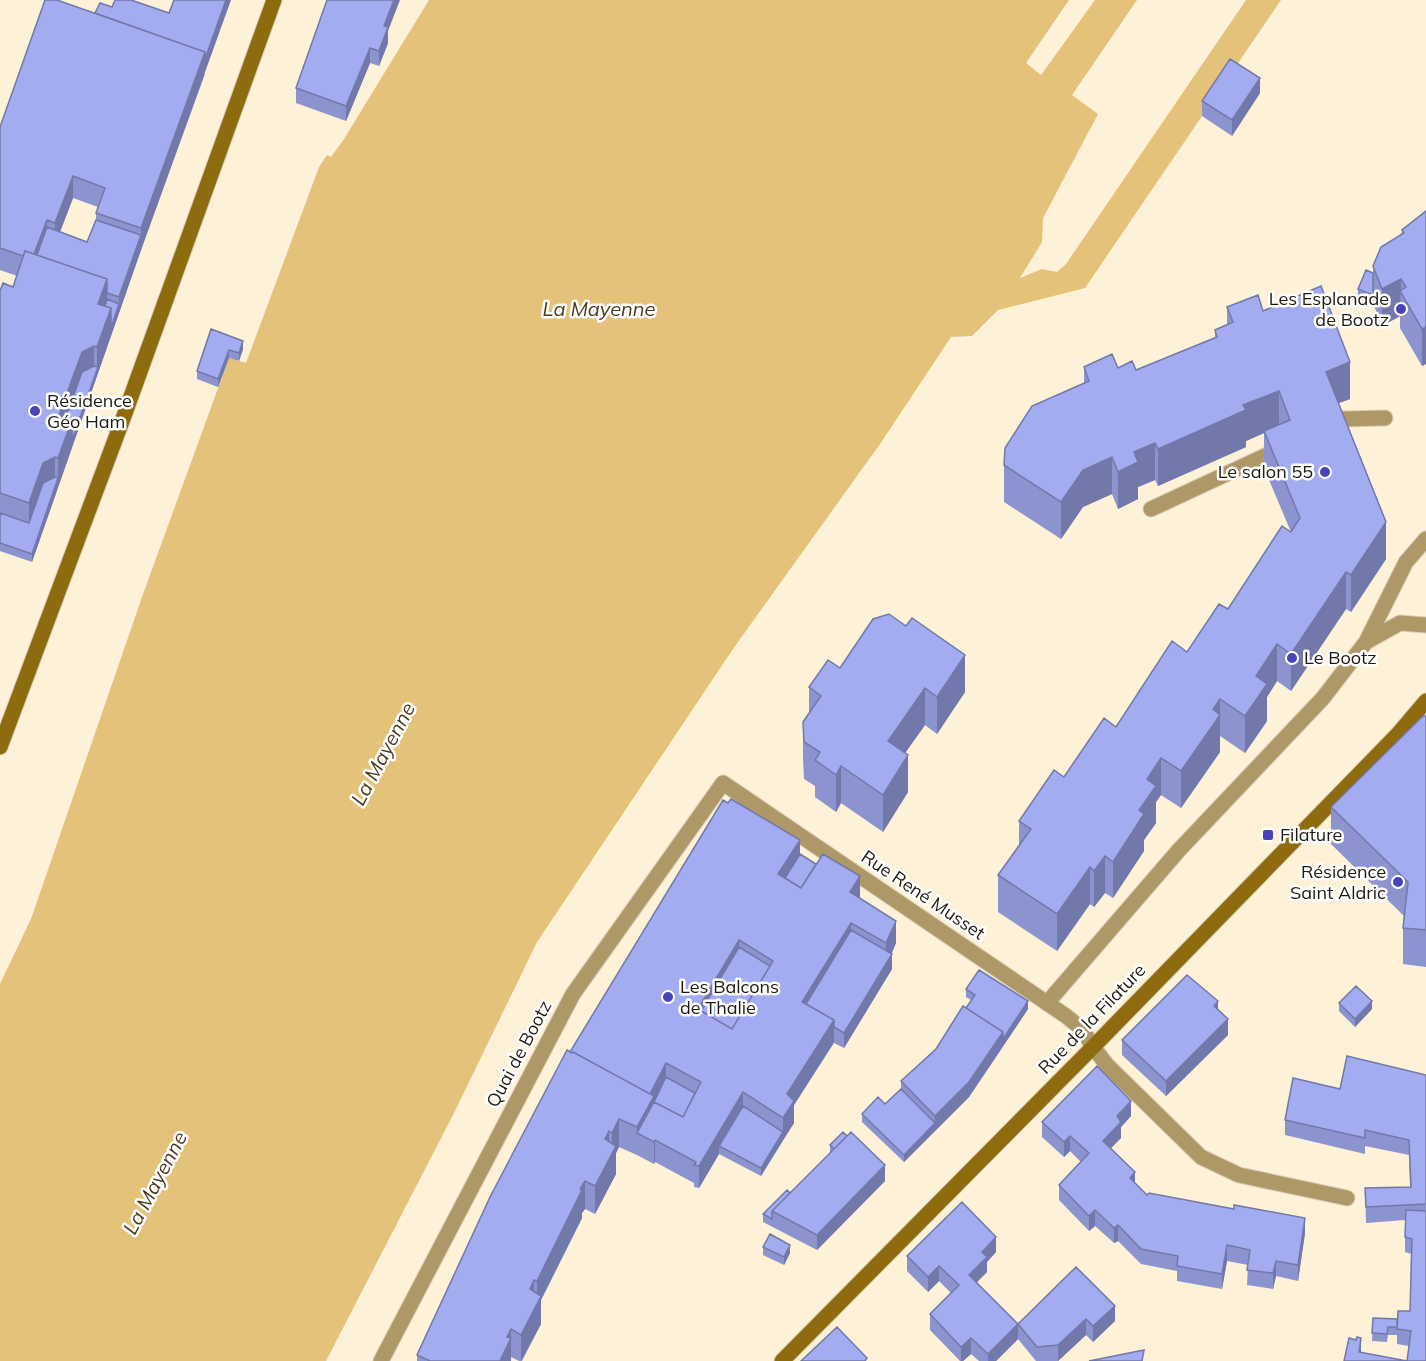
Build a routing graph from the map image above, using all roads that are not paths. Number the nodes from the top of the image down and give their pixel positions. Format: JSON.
{"nodes":[{"id":1,"x":274,"y":0,"type":"edge"},
{"id":2,"x":1385,"y":418,"type":"dead end"},
{"id":3,"x":1336,"y":423,"type":"edge"},
{"id":4,"x":1282,"y":448,"type":"edge"},
{"id":5,"x":1151,"y":509,"type":"dead end"},
{"id":6,"x":1426,"y":539,"type":"edge"},
{"id":7,"x":1426,"y":625,"type":"edge"},
{"id":8,"x":1366,"y":642,"type":"junction"},
{"id":9,"x":1426,"y":701,"type":"edge"},
{"id":10,"x":0,"y":747,"type":"edge"},
{"id":11,"x":723,"y":783,"type":"joint"},
{"id":12,"x":1047,"y":1003,"type":"junction"},
{"id":13,"x":1093,"y":1047,"type":"junction"},
{"id":14,"x":1347,"y":1198,"type":"dead end"},
{"id":15,"x":381,"y":1361,"type":"edge"},
{"id":16,"x":782,"y":1361,"type":"edge"}],
"edges":[{"from":1,"to":10,"type":"street"},
{"from":2,"to":3,"type":"street"},
{"from":4,"to":5,"type":"street"},
{"from":6,"to":8,"type":"street"},
{"from":7,"to":8,"type":"street"},
{"from":8,"to":12,"type":"street"},
{"from":9,"to":13,"type":"street","name":"Rue de la Filature"},
{"from":11,"to":12,"type":"street","name":"Rue René Musset"},
{"from":11,"to":15,"type":"street","name":"Quai de Bootz"},
{"from":12,"to":13,"type":"street","name":"Rue René Musset"},
{"from":13,"to":14,"type":"street","name":"Rue René Musset"},
{"from":13,"to":16,"type":"street","name":"Rue de la Filature"}]}
